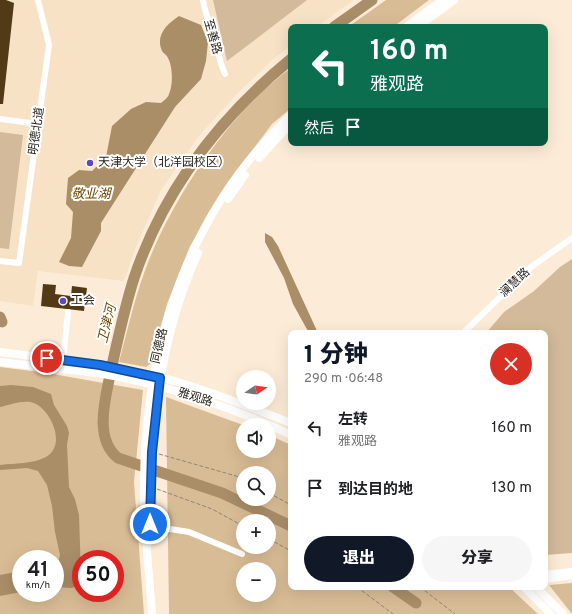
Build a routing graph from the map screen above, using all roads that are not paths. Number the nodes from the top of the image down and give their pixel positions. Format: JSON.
{"nodes":[{"id":1,"x":38,"y":0,"type":"edge"},
{"id":2,"x":203,"y":0,"type":"edge"},
{"id":3,"x":443,"y":0,"type":"edge"},
{"id":4,"x":454,"y":0,"type":"edge"},
{"id":5,"x":410,"y":24,"type":"edge"},
{"id":6,"x":421,"y":24,"type":"edge"},
{"id":7,"x":225,"y":74,"type":"dead end"},
{"id":8,"x":288,"y":118,"type":"edge"},
{"id":9,"x":0,"y":119,"type":"edge"},
{"id":10,"x":38,"y":124,"type":"junction"},
{"id":11,"x":288,"y":127,"type":"edge"},
{"id":12,"x":572,"y":238,"type":"edge"},
{"id":13,"x":0,"y":261,"type":"edge"},
{"id":14,"x":68,"y":312,"type":"dead end"},
{"id":15,"x":466,"y":330,"type":"edge"},
{"id":16,"x":0,"y":352,"type":"edge"},
{"id":17,"x":63,"y":360,"type":"junction"},
{"id":18,"x":0,"y":362,"type":"edge"},
{"id":19,"x":99,"y":369,"type":"junction"},
{"id":20,"x":156,"y":377,"type":"junction"},
{"id":21,"x":155,"y":386,"type":"junction"},
{"id":22,"x":288,"y":422,"type":"edge"},
{"id":23,"x":288,"y":434,"type":"edge"},
{"id":24,"x":148,"y":525,"type":"junction"},
{"id":25,"x":236,"y":552,"type":"edge"},
{"id":26,"x":572,"y":571,"type":"edge"},
{"id":27,"x":548,"y":574,"type":"edge"},
{"id":28,"x":572,"y":576,"type":"edge"},
{"id":29,"x":548,"y":580,"type":"edge"},
{"id":30,"x":532,"y":590,"type":"edge"},
{"id":31,"x":533,"y":590,"type":"edge"},
{"id":32,"x":152,"y":614,"type":"edge"},
{"id":33,"x":157,"y":614,"type":"edge"},
{"id":34,"x":551,"y":614,"type":"edge"},
{"id":35,"x":563,"y":614,"type":"edge"}],
"edges":[{"from":1,"to":10,"type":"street","name":"明德北道"},
{"from":2,"to":7,"type":"street","name":"至善路"},
{"from":3,"to":5,"type":"main road"},
{"from":4,"to":6,"type":"main road"},
{"from":8,"to":20,"type":"main road","name":"同德路"},
{"from":9,"to":10,"type":"street"},
{"from":10,"to":13,"type":"street","name":"明德北道"},
{"from":11,"to":20,"type":"main road","name":"同德路"},
{"from":12,"to":15,"type":"street","name":"澜慧路"},
{"from":14,"to":17,"type":"street"},
{"from":16,"to":17,"type":"main road","name":"雅观路"},
{"from":17,"to":19,"type":"main road","name":"雅观路"},
{"from":18,"to":19,"type":"main road","name":"雅观路"},
{"from":19,"to":20,"type":"main road","name":"雅观路"},
{"from":19,"to":21,"type":"main road","name":"雅观路"},
{"from":20,"to":21,"type":"main road","name":"同德路"},
{"from":20,"to":22,"type":"main road","name":"雅观路"},
{"from":21,"to":23,"type":"main road","name":"雅观路"},
{"from":21,"to":24,"type":"main road","name":"同德路"},
{"from":24,"to":25,"type":"street"},
{"from":24,"to":32,"type":"main road","name":"同德路"},
{"from":24,"to":33,"type":"main road","name":"同德路"},
{"from":26,"to":27,"type":"street"},
{"from":28,"to":29,"type":"street"},
{"from":30,"to":34,"type":"main road"},
{"from":31,"to":35,"type":"main road"}]}
